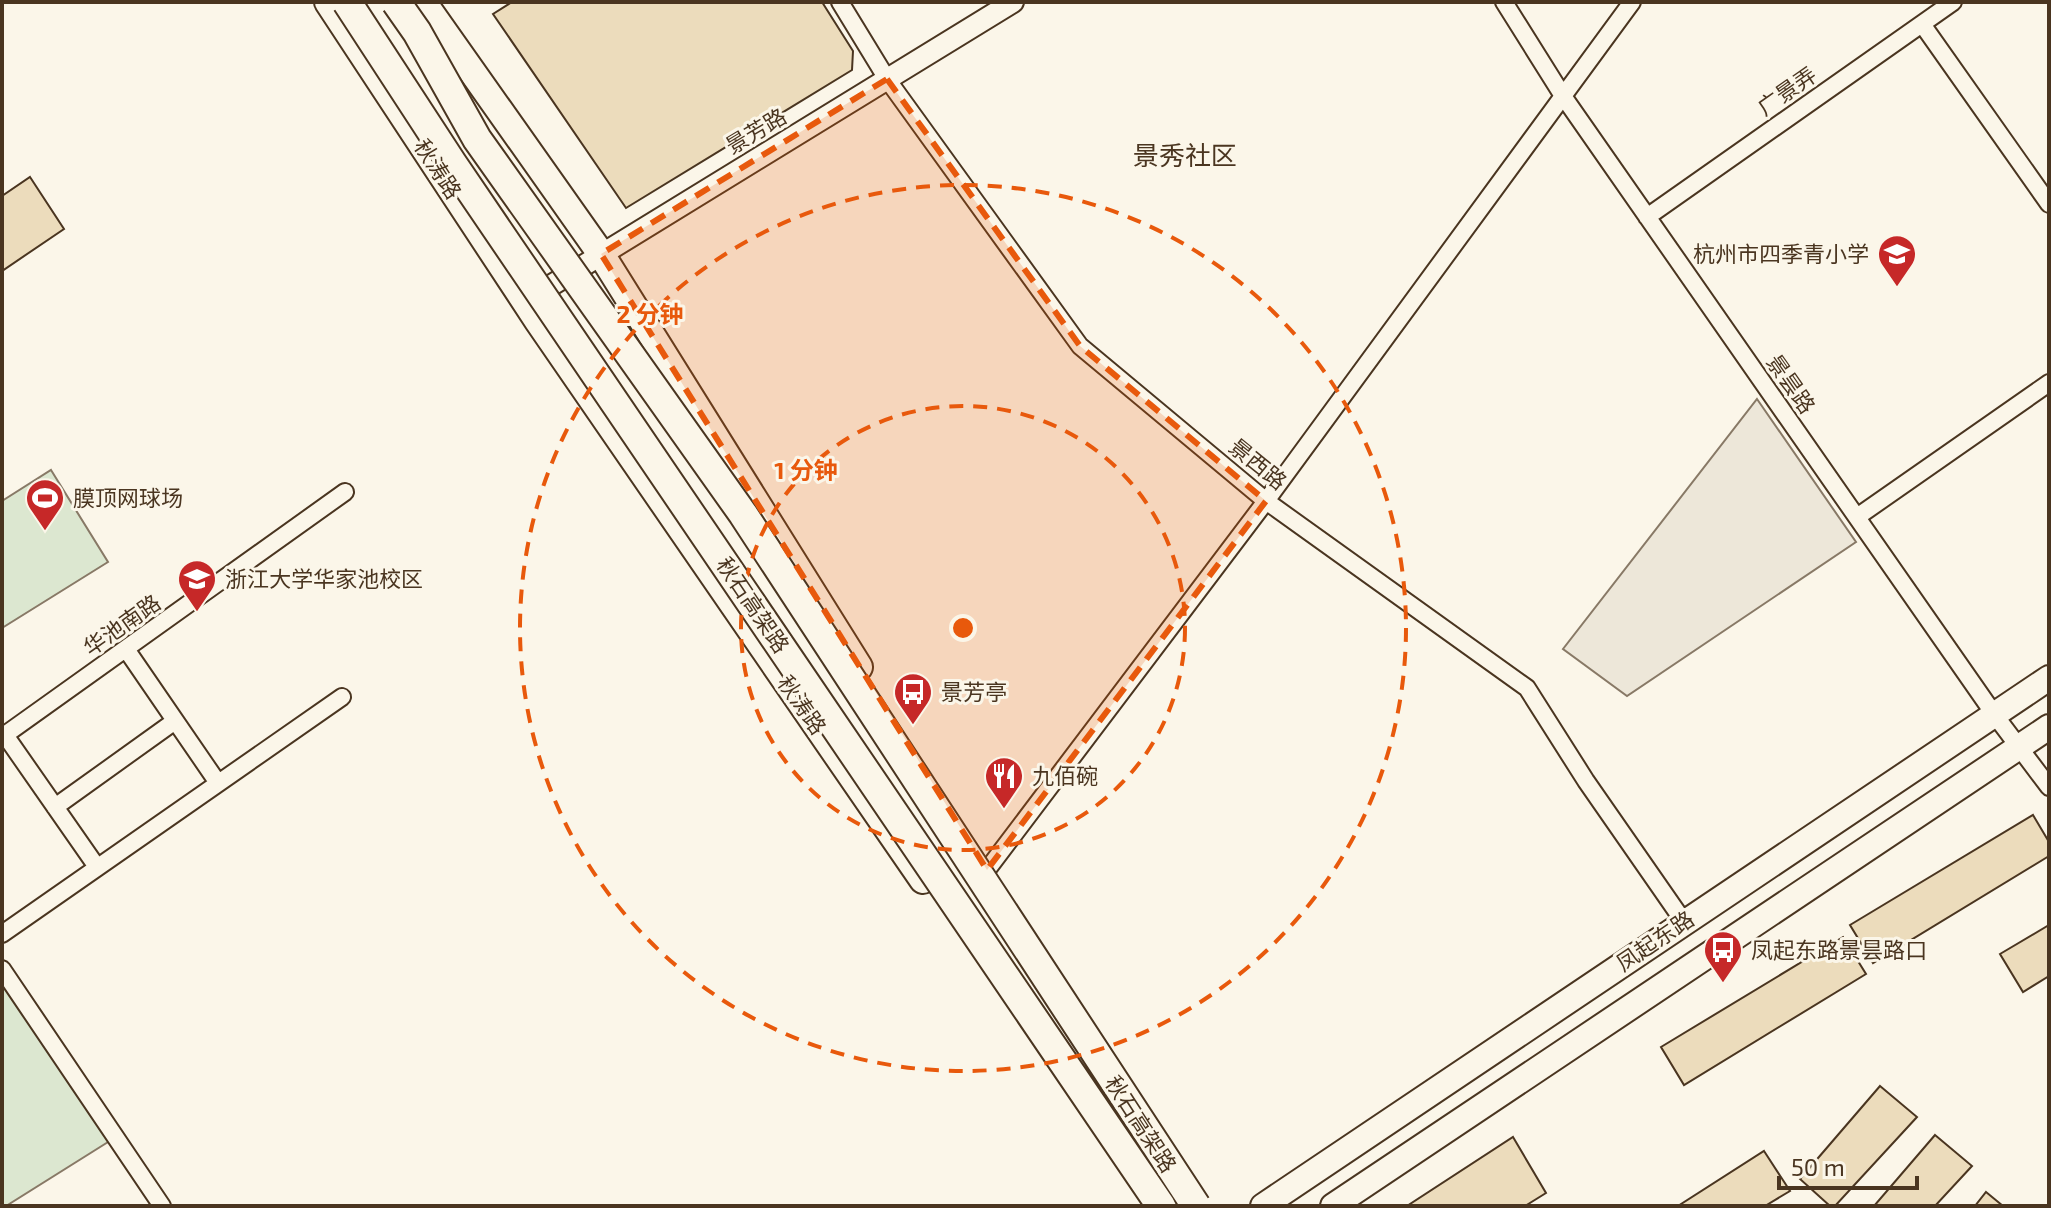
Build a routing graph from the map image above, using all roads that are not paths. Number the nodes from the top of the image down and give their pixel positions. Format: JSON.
{"nodes":[{"id":1,"x":328,"y":2,"type":"edge"},
{"id":2,"x":347,"y":2,"type":"edge"},
{"id":3,"x":396,"y":2,"type":"edge"},
{"id":4,"x":423,"y":2,"type":"edge"},
{"id":5,"x":840,"y":2,"type":"edge"},
{"id":6,"x":1013,"y":2,"type":"edge"},
{"id":7,"x":1504,"y":2,"type":"edge"},
{"id":8,"x":1632,"y":2,"type":"edge"},
{"id":9,"x":1953,"y":2,"type":"edge"},
{"id":10,"x":1922,"y":24,"type":"junction"},
{"id":11,"x":887,"y":79,"type":"junction"},
{"id":12,"x":1563,"y":96,"type":"junction"},
{"id":13,"x":2049,"y":204,"type":"edge"},
{"id":14,"x":1647,"y":217,"type":"junction"},
{"id":15,"x":601,"y":254,"type":"junction"},
{"id":16,"x":525,"y":301,"type":"junction"},
{"id":17,"x":2049,"y":383,"type":"edge"},
{"id":18,"x":345,"y":492,"type":"dead end"},
{"id":19,"x":1266,"y":501,"type":"junction"},
{"id":20,"x":1857,"y":517,"type":"junction"},
{"id":21,"x":126,"y":649,"type":"junction"},
{"id":22,"x":2049,"y":678,"type":"edge"},
{"id":23,"x":342,"y":697,"type":"dead end"},
{"id":24,"x":1994,"y":714,"type":"junction"},
{"id":25,"x":175,"y":721,"type":"junction"},
{"id":26,"x":2049,"y":727,"type":"edge"},
{"id":27,"x":4,"y":736,"type":"edge"},
{"id":28,"x":2018,"y":746,"type":"junction"},
{"id":29,"x":218,"y":783,"type":"junction"},
{"id":30,"x":2049,"y":787,"type":"edge"},
{"id":31,"x":55,"y":807,"type":"junction"},
{"id":32,"x":97,"y":867,"type":"junction"},
{"id":33,"x":987,"y":870,"type":"junction"},
{"id":34,"x":1684,"y":922,"type":"junction"},
{"id":35,"x":2,"y":934,"type":"edge"},
{"id":36,"x":2,"y":969,"type":"edge"},
{"id":37,"x":1023,"y":1004,"type":"junction"},
{"id":38,"x":162,"y":1206,"type":"edge"},
{"id":39,"x":1139,"y":1206,"type":"edge"},
{"id":40,"x":1147,"y":1206,"type":"edge"},
{"id":41,"x":1161,"y":1206,"type":"edge"},
{"id":42,"x":1196,"y":1206,"type":"edge"},
{"id":43,"x":1210,"y":1206,"type":"edge"},
{"id":44,"x":1263,"y":1206,"type":"edge"},
{"id":45,"x":1333,"y":1206,"type":"edge"}],
"edges":[{"from":1,"to":16,"type":"main road","name":"秋涛路"},
{"from":2,"to":37,"type":"highway","name":"秋石高架路","bridge":true},
{"from":3,"to":42,"type":"highway","name":"秋石高架路","bridge":true},
{"from":4,"to":15,"type":"main road"},
{"from":5,"to":11,"type":"street","name":"景西路"},
{"from":6,"to":11,"type":"street","name":"景芳路"},
{"from":7,"to":12,"type":"street","name":"景昙路"},
{"from":8,"to":12,"type":"street"},
{"from":9,"to":10,"type":"street","name":"广景弄"},
{"from":10,"to":13,"type":"street"},
{"from":10,"to":14,"type":"street","name":"广景弄"},
{"from":11,"to":15,"type":"street","name":"景芳路"},
{"from":11,"to":19,"type":"street","name":"景西路"},
{"from":12,"to":14,"type":"street","name":"景昙路"},
{"from":12,"to":19,"type":"street"},
{"from":14,"to":20,"type":"street","name":"景昙路"},
{"from":15,"to":16,"type":"street","name":"景芳路"},
{"from":15,"to":33,"type":"main road"},
{"from":16,"to":40,"type":"main road","name":"秋涛路"},
{"from":17,"to":20,"type":"street"},
{"from":18,"to":21,"type":"street","name":"华池南路"},
{"from":19,"to":33,"type":"street"},
{"from":19,"to":34,"type":"street","name":"景西路"},
{"from":20,"to":24,"type":"street","name":"景昙路"},
{"from":21,"to":25,"type":"street"},
{"from":21,"to":27,"type":"street","name":"华池南路"},
{"from":22,"to":24,"type":"main road","name":"凤起东路"},
{"from":23,"to":29,"type":"street"},
{"from":24,"to":28,"type":"street","name":"景昙路"},
{"from":24,"to":34,"type":"main road","name":"凤起东路"},
{"from":25,"to":29,"type":"street"},
{"from":25,"to":31,"type":"street"},
{"from":26,"to":28,"type":"main road","name":"凤起东路"},
{"from":27,"to":31,"type":"street"},
{"from":28,"to":30,"type":"street","name":"景昙路"},
{"from":28,"to":45,"type":"main road","name":"凤起东路"},
{"from":29,"to":32,"type":"street"},
{"from":31,"to":32,"type":"street"},
{"from":32,"to":35,"type":"street"},
{"from":33,"to":43,"type":"main road"},
{"from":34,"to":44,"type":"main road","name":"凤起东路"},
{"from":36,"to":38,"type":"street"},
{"from":37,"to":39,"type":"highway","bridge":true},
{"from":37,"to":41,"type":"highway","name":"秋石高架路","bridge":true}]}
